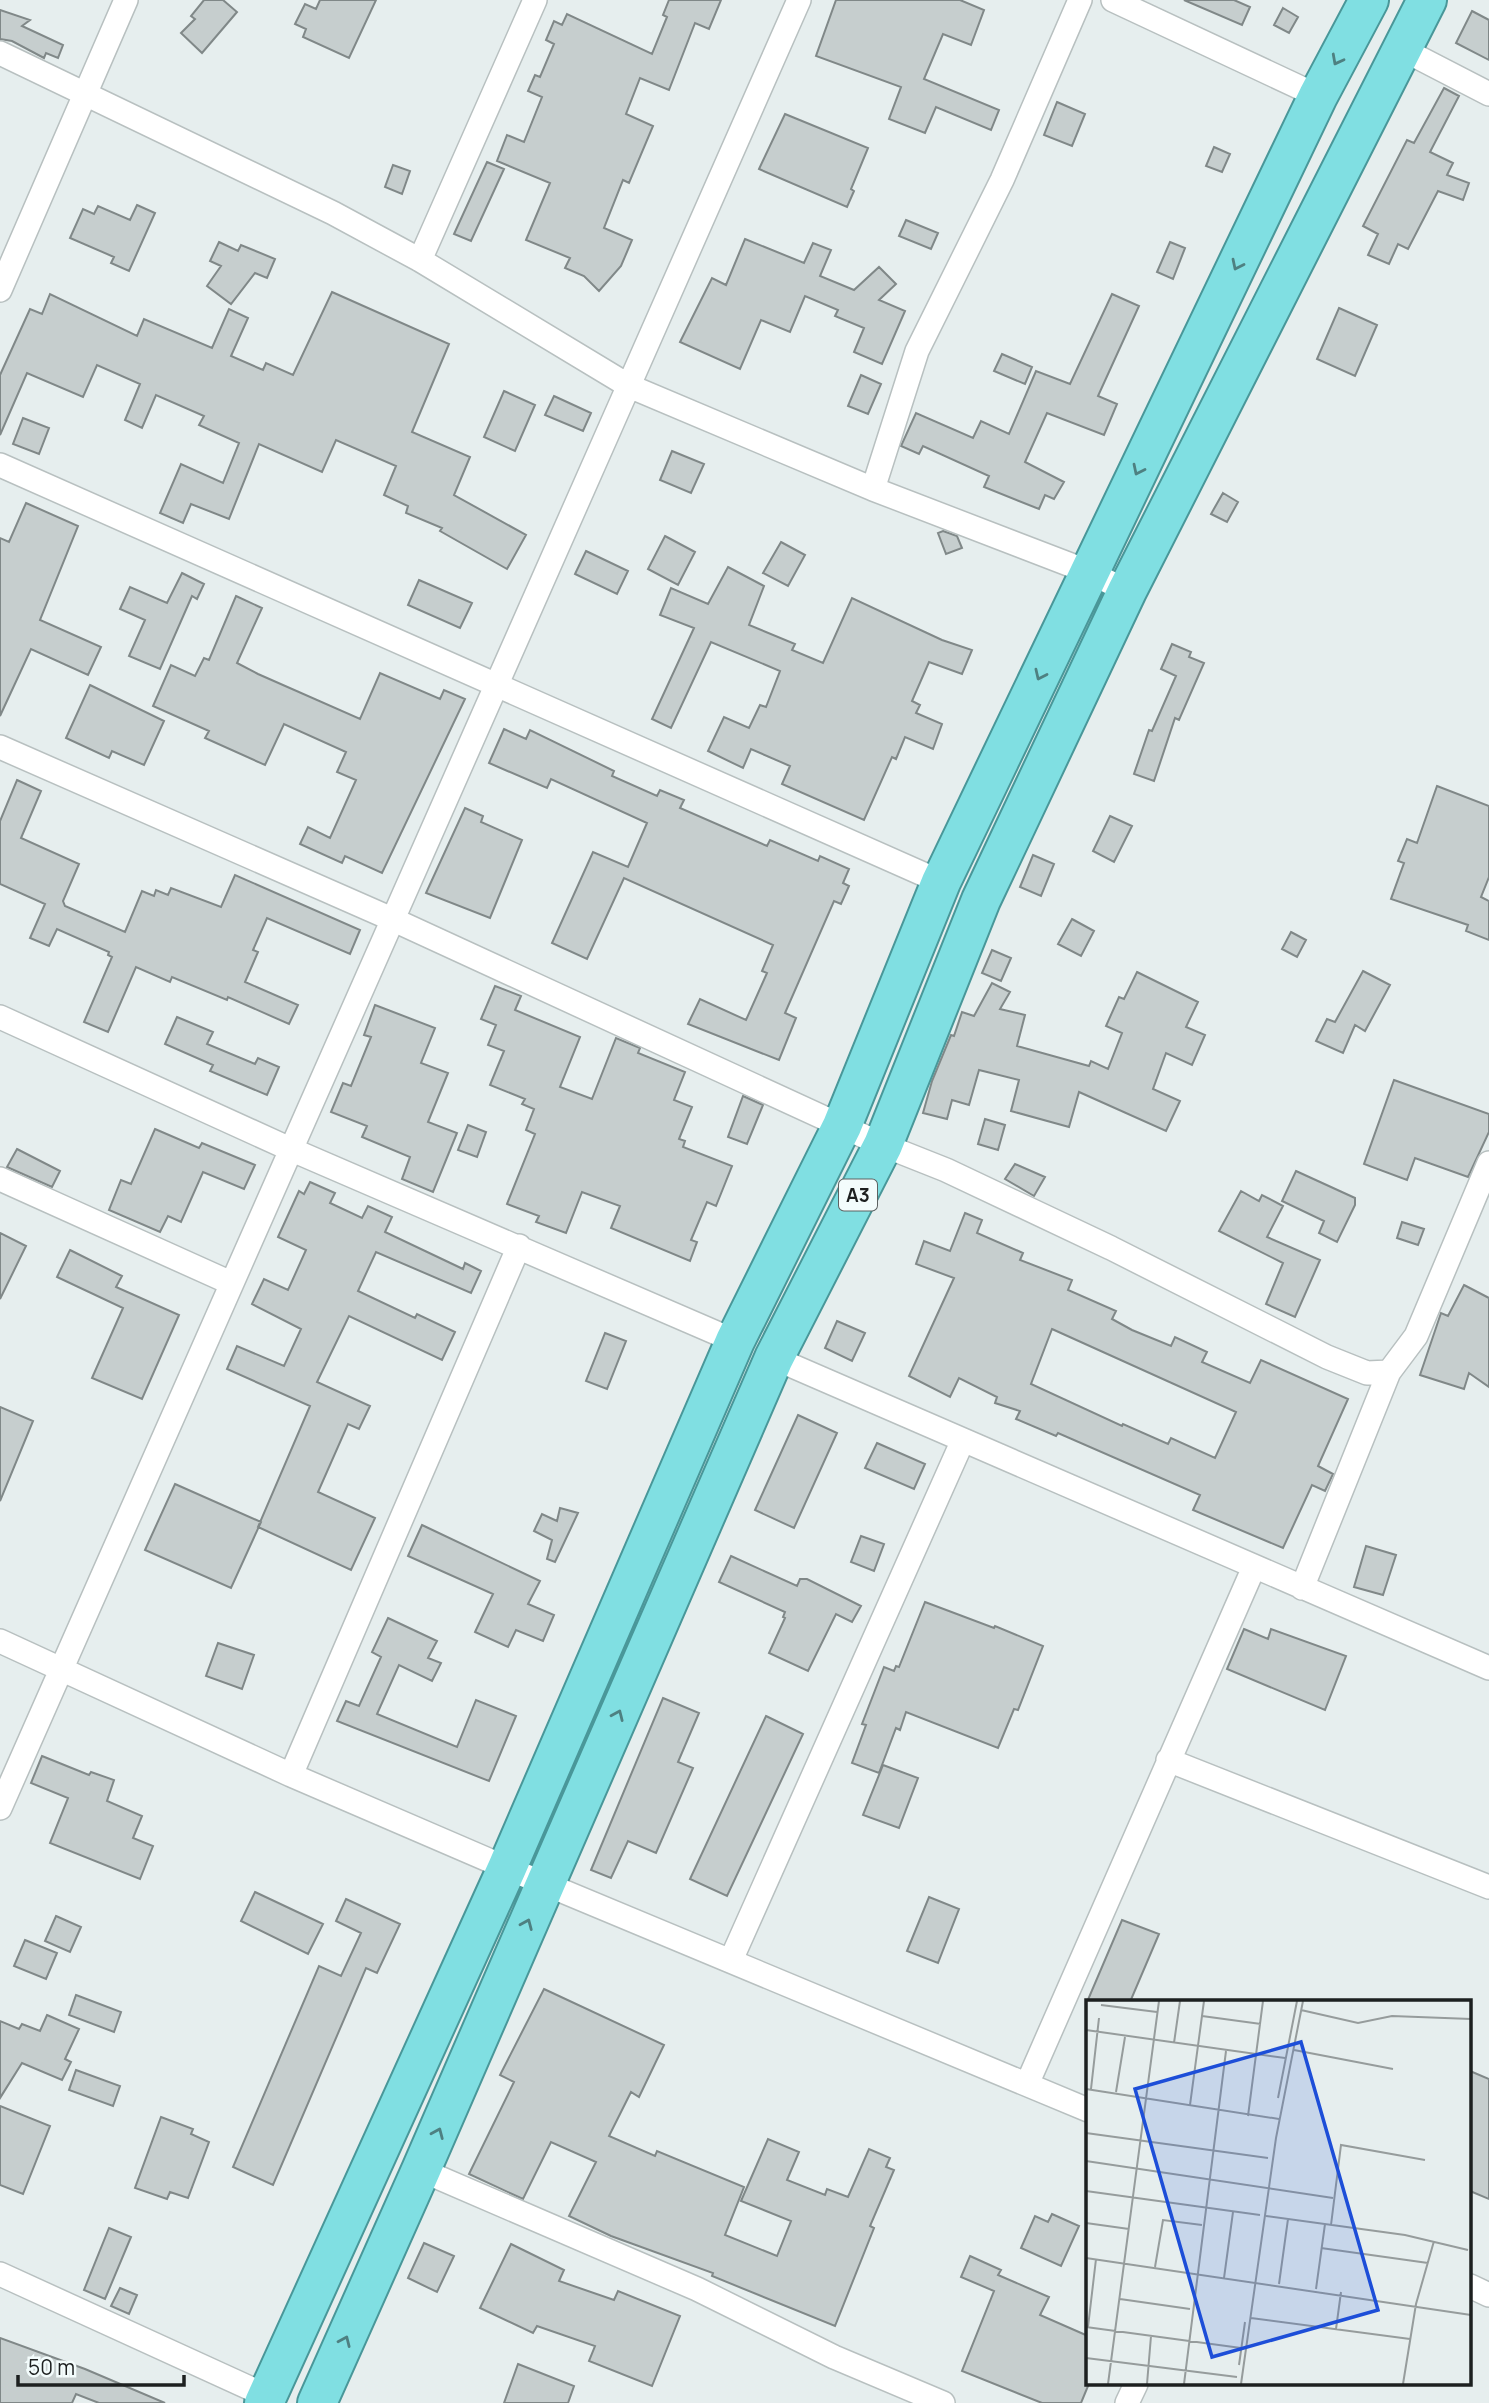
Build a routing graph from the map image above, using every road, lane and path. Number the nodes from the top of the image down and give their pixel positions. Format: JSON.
{"nodes":[{"id":1,"x":126,"y":0,"type":"edge"},
{"id":2,"x":535,"y":0,"type":"edge"},
{"id":3,"x":799,"y":0,"type":"edge"},
{"id":4,"x":1080,"y":0,"type":"edge"},
{"id":5,"x":1113,"y":0,"type":"edge"},
{"id":6,"x":1369,"y":0,"type":"edge"},
{"id":7,"x":1427,"y":0,"type":"edge"},
{"id":8,"x":1402,"y":49,"type":"junction"},
{"id":9,"x":0,"y":53,"type":"edge"},
{"id":10,"x":86,"y":94,"type":"junction"},
{"id":11,"x":1489,"y":94,"type":"edge"},
{"id":12,"x":1318,"y":96,"type":"junction"},
{"id":13,"x":420,"y":260,"type":"junction"},
{"id":14,"x":0,"y":290,"type":"edge"},
{"id":15,"x":629,"y":386,"type":"junction"},
{"id":16,"x":0,"y":465,"type":"edge"},
{"id":17,"x":873,"y":489,"type":"junction"},
{"id":18,"x":1089,"y":572,"type":"junction"},
{"id":19,"x":1127,"y":591,"type":"junction"},
{"id":20,"x":500,"y":684,"type":"junction"},
{"id":21,"x":0,"y":747,"type":"edge"},
{"id":22,"x":942,"y":882,"type":"junction"},
{"id":23,"x":394,"y":920,"type":"junction"},
{"id":24,"x":0,"y":1017,"type":"edge"},
{"id":25,"x":842,"y":1126,"type":"junction"},
{"id":26,"x":883,"y":1145,"type":"junction"},
{"id":27,"x":290,"y":1149,"type":"junction"},
{"id":28,"x":1489,"y":1163,"type":"edge"},
{"id":29,"x":0,"y":1179,"type":"edge"},
{"id":30,"x":519,"y":1246,"type":"junction"},
{"id":31,"x":231,"y":1283,"type":"junction"},
{"id":32,"x":735,"y":1340,"type":"junction"},
{"id":33,"x":774,"y":1358,"type":"junction"},
{"id":34,"x":1389,"y":1372,"type":"junction"},
{"id":35,"x":963,"y":1440,"type":"junction"},
{"id":36,"x":1254,"y":1567,"type":"junction"},
{"id":37,"x":1302,"y":1588,"type":"junction"},
{"id":38,"x":0,"y":1641,"type":"edge"},
{"id":39,"x":1489,"y":1668,"type":"edge"},
{"id":40,"x":62,"y":1669,"type":"junction"},
{"id":41,"x":1168,"y":1760,"type":"junction"},
{"id":42,"x":291,"y":1775,"type":"junction"},
{"id":43,"x":0,"y":1808,"type":"edge"},
{"id":44,"x":508,"y":1868,"type":"junction"},
{"id":45,"x":545,"y":1884,"type":"junction"},
{"id":46,"x":1489,"y":1887,"type":"edge"},
{"id":47,"x":731,"y":1961,"type":"junction"},
{"id":48,"x":1028,"y":2082,"type":"junction"},
{"id":49,"x":1086,"y":2109,"type":"edge"},
{"id":50,"x":422,"y":2170,"type":"junction"},
{"id":51,"x":0,"y":2273,"type":"edge"},
{"id":52,"x":1472,"y":2287,"type":"edge"},
{"id":53,"x":1489,"y":2295,"type":"edge"},
{"id":54,"x":1135,"y":2386,"type":"edge"},
{"id":55,"x":265,"y":2400,"type":"edge"},
{"id":56,"x":317,"y":2403,"type":"edge"},
{"id":57,"x":943,"y":2403,"type":"edge"},
{"id":58,"x":1127,"y":2403,"type":"edge"}],
"edges":[{"from":1,"to":10,"type":"street"},
{"from":2,"to":13,"type":"street"},
{"from":3,"to":15,"type":"street"},
{"from":4,"to":17,"type":"street"},
{"from":5,"to":12,"type":"street"},
{"from":6,"to":12,"type":"highway","number":"A3","one_way":true},
{"from":7,"to":8,"type":"highway","number":"A3"},
{"from":8,"to":11,"type":"street"},
{"from":8,"to":19,"type":"highway","number":"A3"},
{"from":9,"to":10,"type":"street"},
{"from":10,"to":13,"type":"street"},
{"from":10,"to":14,"type":"street"},
{"from":12,"to":18,"type":"highway","number":"A3","one_way":true},
{"from":13,"to":15,"type":"street"},
{"from":15,"to":17,"type":"street"},
{"from":15,"to":20,"type":"street"},
{"from":16,"to":20,"type":"street"},
{"from":17,"to":18,"type":"street"},
{"from":18,"to":19,"type":"street"},
{"from":18,"to":22,"type":"highway","number":"A3","one_way":true},
{"from":19,"to":26,"type":"highway","number":"A3"},
{"from":20,"to":22,"type":"street"},
{"from":20,"to":23,"type":"street"},
{"from":21,"to":23,"type":"street"},
{"from":22,"to":25,"type":"highway","number":"A3"},
{"from":23,"to":25,"type":"street"},
{"from":23,"to":27,"type":"street"},
{"from":24,"to":27,"type":"street"},
{"from":25,"to":26,"type":"street"},
{"from":25,"to":32,"type":"highway","number":"A3"},
{"from":26,"to":33,"type":"highway","number":"A3"},
{"from":26,"to":34,"type":"street"},
{"from":27,"to":30,"type":"street"},
{"from":27,"to":31,"type":"street"},
{"from":28,"to":34,"type":"street"},
{"from":29,"to":31,"type":"street"},
{"from":30,"to":32,"type":"street"},
{"from":30,"to":42,"type":"street"},
{"from":31,"to":40,"type":"street"},
{"from":32,"to":44,"type":"highway","number":"A3"},
{"from":33,"to":35,"type":"street"},
{"from":45,"to":33,"type":"highway","number":"A3","one_way":true},
{"from":34,"to":37,"type":"street"},
{"from":35,"to":36,"type":"street"},
{"from":35,"to":47,"type":"street"},
{"from":36,"to":37,"type":"street"},
{"from":36,"to":41,"type":"street"},
{"from":37,"to":39,"type":"street"},
{"from":38,"to":40,"type":"street"},
{"from":40,"to":42,"type":"street"},
{"from":40,"to":43,"type":"street"},
{"from":41,"to":46,"type":"street"},
{"from":41,"to":48,"type":"street"},
{"from":42,"to":44,"type":"street"},
{"from":44,"to":45,"type":"street"},
{"from":44,"to":55,"type":"highway","number":"A3"},
{"from":45,"to":47,"type":"street"},
{"from":50,"to":45,"type":"highway","number":"A3","one_way":true},
{"from":47,"to":48,"type":"street"},
{"from":48,"to":49,"type":"street"},
{"from":56,"to":50,"type":"highway","number":"A3","one_way":true},
{"from":50,"to":57,"type":"street"},
{"from":51,"to":55,"type":"street"},
{"from":52,"to":53,"type":"street"},
{"from":54,"to":58,"type":"street"}]}
